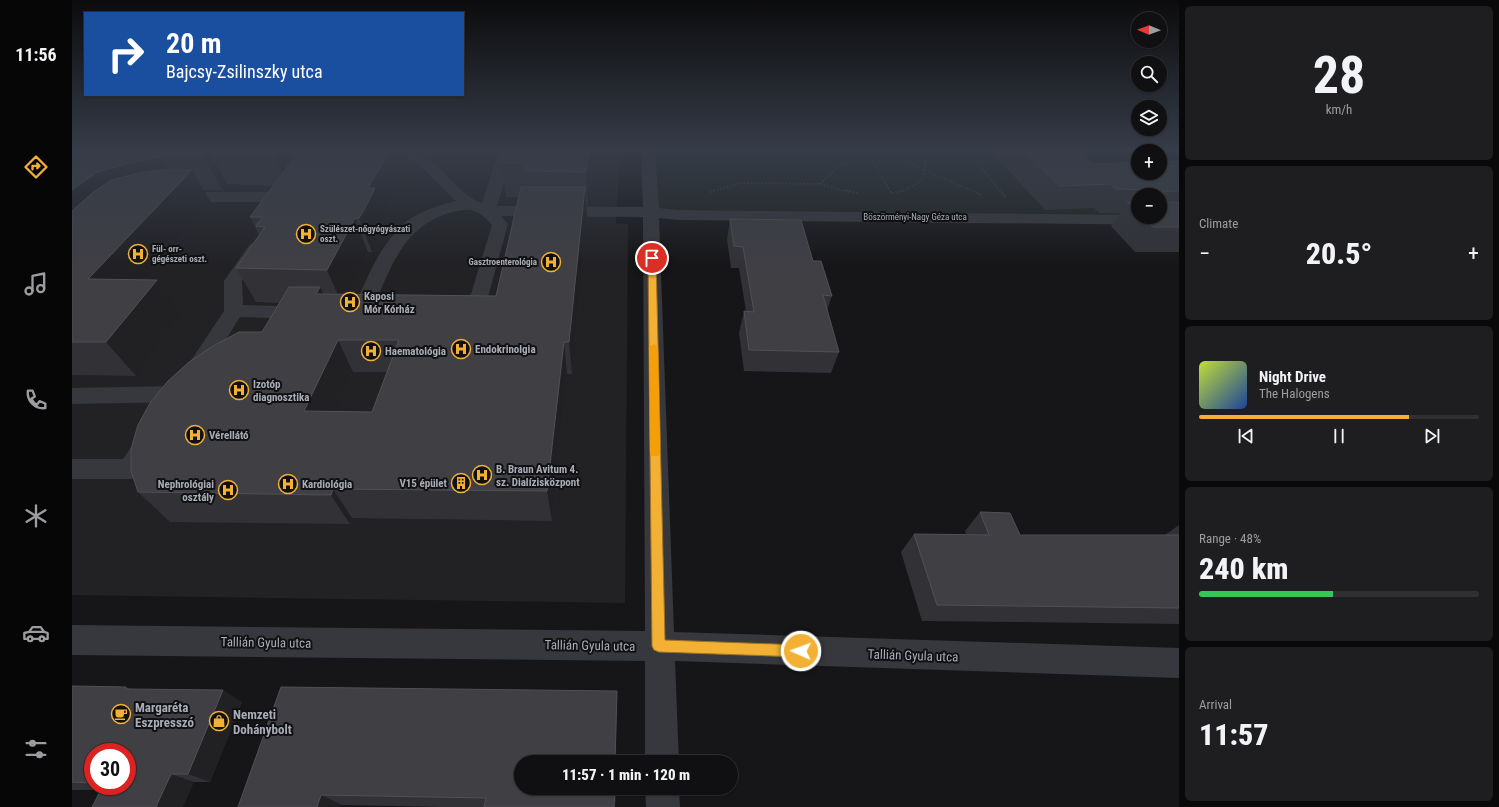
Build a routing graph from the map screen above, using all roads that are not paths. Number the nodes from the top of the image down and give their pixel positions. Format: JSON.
{"nodes":[{"id":1,"x":453,"y":190,"type":"edge"},
{"id":2,"x":495,"y":190,"type":"edge"},
{"id":3,"x":650,"y":190,"type":"edge"},
{"id":4,"x":290,"y":197,"type":"edge"},
{"id":5,"x":164,"y":199,"type":"edge"},
{"id":6,"x":467,"y":203,"type":"junction"},
{"id":7,"x":488,"y":211,"type":"junction"},
{"id":8,"x":651,"y":212,"type":"junction"},
{"id":9,"x":1179,"y":220,"type":"edge"},
{"id":10,"x":264,"y":236,"type":"edge"},
{"id":11,"x":234,"y":312,"type":"junction"},
{"id":12,"x":321,"y":313,"type":"edge"},
{"id":13,"x":361,"y":313,"type":"edge"},
{"id":14,"x":438,"y":313,"type":"edge"},
{"id":15,"x":72,"y":396,"type":"edge"},
{"id":16,"x":169,"y":411,"type":"junction"},
{"id":17,"x":72,"y":469,"type":"edge"},
{"id":18,"x":72,"y":640,"type":"edge"},
{"id":19,"x":659,"y":646,"type":"junction"},
{"id":20,"x":1179,"y":664,"type":"edge"},
{"id":21,"x":662,"y":755,"type":"edge"},
{"id":22,"x":662,"y":795,"type":"edge"},
{"id":23,"x":663,"y":807,"type":"edge"}],
"edges":[{"from":1,"to":6,"type":"street"},
{"from":2,"to":7,"type":"street"},
{"from":3,"to":8,"type":"street"},
{"from":4,"to":5,"type":"street"},
{"from":6,"to":7,"type":"street"},
{"from":6,"to":13,"type":"street"},
{"from":7,"to":8,"type":"street","name":"Böszörményi-Nagy Géza utca"},
{"from":7,"to":14,"type":"street"},
{"from":8,"to":9,"type":"street","name":"Böszörményi-Nagy Géza utca"},
{"from":8,"to":19,"type":"street"},
{"from":10,"to":11,"type":"street"},
{"from":11,"to":12,"type":"street"},
{"from":11,"to":16,"type":"street"},
{"from":15,"to":16,"type":"street"},
{"from":16,"to":17,"type":"street"},
{"from":18,"to":19,"type":"street","name":"Tallián Gyula utca"},
{"from":19,"to":20,"type":"street","name":"Tallián Gyula utca"},
{"from":19,"to":21,"type":"street"},
{"from":22,"to":23,"type":"street"}]}
